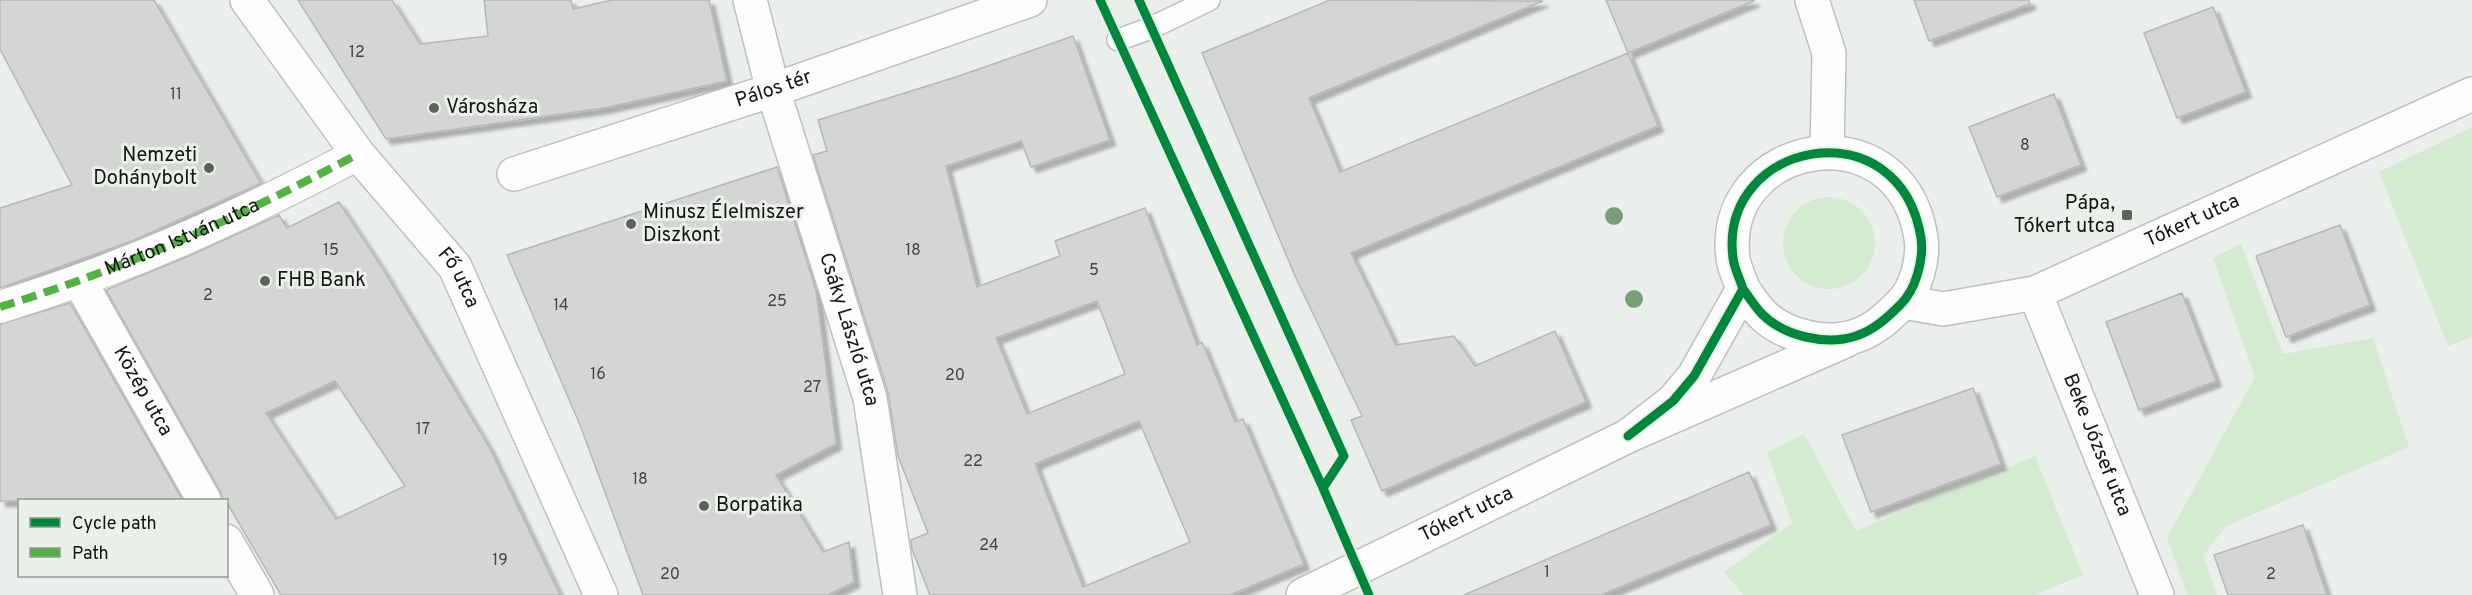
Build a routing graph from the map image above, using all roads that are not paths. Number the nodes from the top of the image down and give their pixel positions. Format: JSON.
{"nodes":[{"id":1,"x":247,"y":0,"type":"edge"},
{"id":2,"x":750,"y":0,"type":"edge"},
{"id":3,"x":1030,"y":0,"type":"edge"},
{"id":4,"x":1209,"y":0,"type":"edge"},
{"id":5,"x":1812,"y":0,"type":"edge"},
{"id":6,"x":1118,"y":40,"type":"dead end"},
{"id":7,"x":773,"y":90,"type":"junction"},
{"id":8,"x":2472,"y":94,"type":"edge"},
{"id":9,"x":1827,"y":151,"type":"junction"},
{"id":10,"x":358,"y":154,"type":"junction"},
{"id":11,"x":514,"y":174,"type":"dead end"},
{"id":12,"x":80,"y":282,"type":"junction"},
{"id":13,"x":1743,"y":289,"type":"junction"},
{"id":14,"x":2035,"y":293,"type":"junction"},
{"id":15,"x":1904,"y":302,"type":"junction"},
{"id":16,"x":0,"y":307,"type":"edge"},
{"id":17,"x":1854,"y":336,"type":"junction"},
{"id":18,"x":1628,"y":436,"type":"junction"},
{"id":19,"x":203,"y":499,"type":"edge"},
{"id":20,"x":228,"y":544,"type":"edge"},
{"id":21,"x":257,"y":595,"type":"edge"},
{"id":22,"x":601,"y":595,"type":"edge"},
{"id":23,"x":900,"y":595,"type":"edge"},
{"id":24,"x":1303,"y":595,"type":"edge"},
{"id":25,"x":2157,"y":595,"type":"edge"}],
"edges":[{"from":1,"to":10,"type":"street","name":"Fő utca"},
{"from":2,"to":7,"type":"street","name":"Csáky László utca"},
{"from":3,"to":7,"type":"street","name":"Pálos tér"},
{"from":4,"to":6,"type":"lane"},
{"from":5,"to":9,"type":"street"},
{"from":7,"to":11,"type":"street","name":"Pálos tér"},
{"from":7,"to":23,"type":"street","name":"Csáky László utca"},
{"from":8,"to":14,"type":"street","name":"Tókert utca"},
{"from":9,"to":13,"type":"street","name":"Tókert utca"},
{"from":9,"to":15,"type":"street","name":"Tókert utca"},
{"from":10,"to":12,"type":"street","name":"Márton István utca"},
{"from":10,"to":22,"type":"street","name":"Fő utca"},
{"from":12,"to":16,"type":"street","name":"Márton István utca"},
{"from":12,"to":19,"type":"street","name":"Közép utca"},
{"from":13,"to":17,"type":"street","name":"Tókert utca"},
{"from":13,"to":18,"type":"street","name":"Tókert utca"},
{"from":14,"to":15,"type":"street","name":"Tókert utca"},
{"from":14,"to":25,"type":"street","name":"Beke József utca"},
{"from":15,"to":17,"type":"street","name":"Tókert utca"},
{"from":17,"to":18,"type":"street","name":"Tókert utca"},
{"from":18,"to":24,"type":"street","name":"Tókert utca"},
{"from":20,"to":21,"type":"street"}]}
